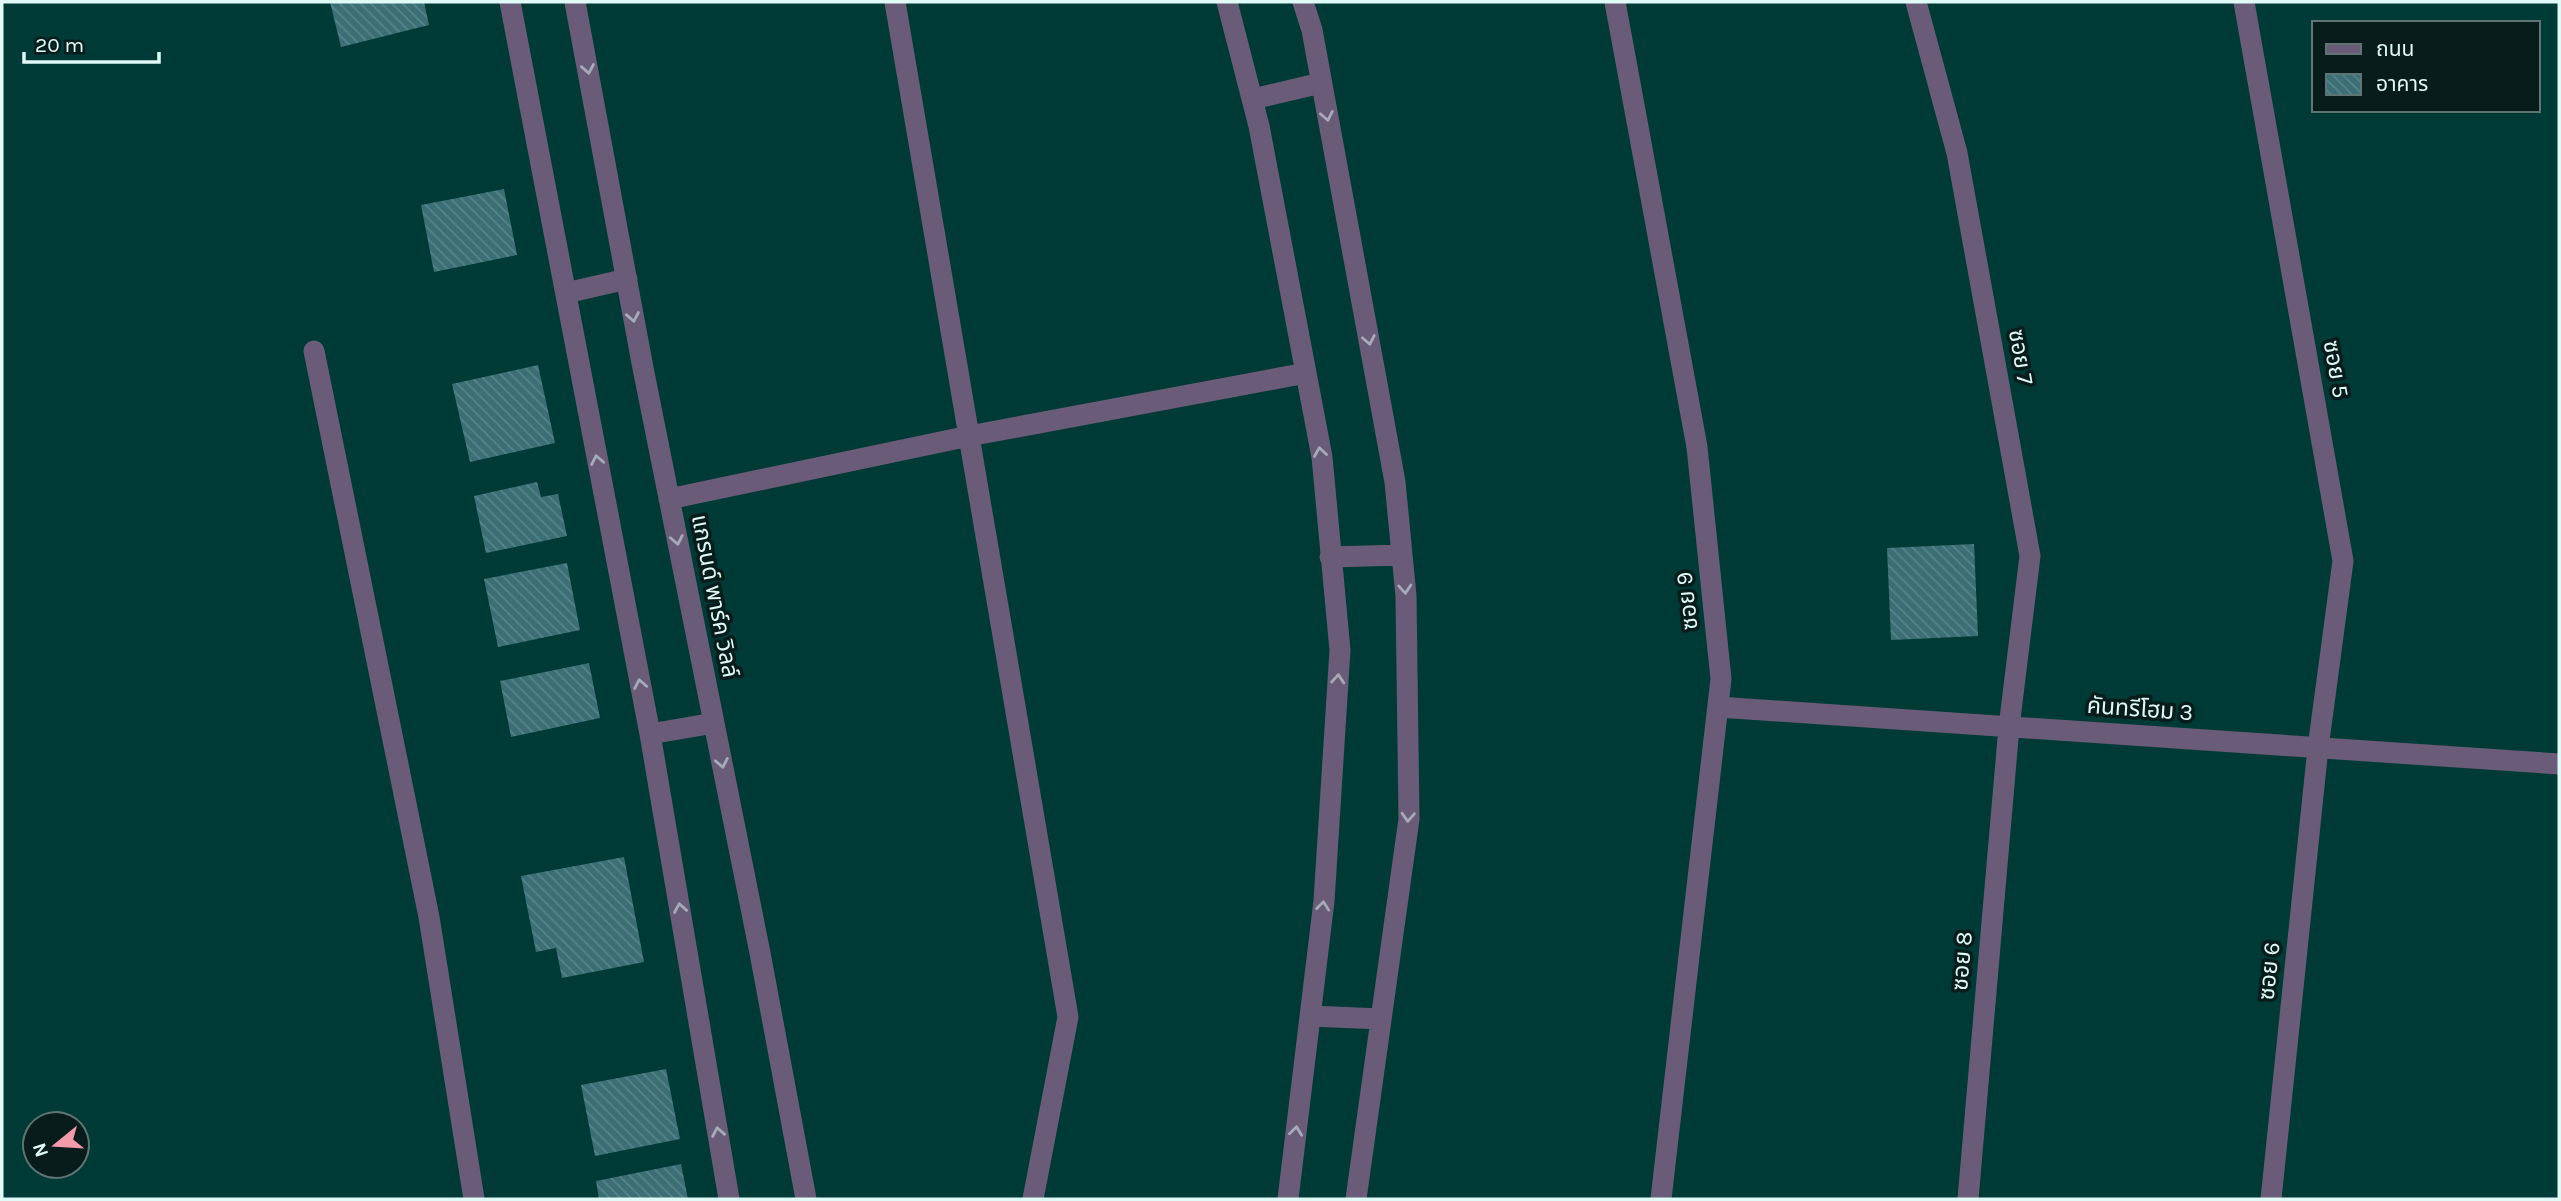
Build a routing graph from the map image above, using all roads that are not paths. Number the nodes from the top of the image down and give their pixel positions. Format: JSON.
{"nodes":[{"id":1,"x":510,"y":2,"type":"edge"},
{"id":2,"x":575,"y":2,"type":"edge"},
{"id":3,"x":895,"y":2,"type":"edge"},
{"id":4,"x":1227,"y":2,"type":"edge"},
{"id":5,"x":1303,"y":2,"type":"edge"},
{"id":6,"x":1615,"y":2,"type":"edge"},
{"id":7,"x":1916,"y":2,"type":"edge"},
{"id":8,"x":2244,"y":2,"type":"edge"},
{"id":9,"x":1321,"y":83,"type":"junction"},
{"id":10,"x":1253,"y":99,"type":"junction"},
{"id":11,"x":627,"y":279,"type":"junction"},
{"id":12,"x":566,"y":293,"type":"junction"},
{"id":13,"x":314,"y":351,"type":"dead end"},
{"id":14,"x":1306,"y":373,"type":"junction"},
{"id":15,"x":969,"y":436,"type":"junction"},
{"id":16,"x":669,"y":499,"type":"junction"},
{"id":17,"x":1402,"y":555,"type":"junction"},
{"id":18,"x":1330,"y":557,"type":"junction"},
{"id":19,"x":1718,"y":707,"type":"junction"},
{"id":20,"x":714,"y":723,"type":"junction"},
{"id":21,"x":2009,"y":727,"type":"junction"},
{"id":22,"x":650,"y":734,"type":"junction"},
{"id":23,"x":2318,"y":748,"type":"junction"},
{"id":24,"x":2559,"y":764,"type":"edge"},
{"id":25,"x":1310,"y":1016,"type":"junction"},
{"id":26,"x":1381,"y":1019,"type":"junction"},
{"id":27,"x":474,"y":1199,"type":"edge"},
{"id":28,"x":729,"y":1199,"type":"edge"},
{"id":29,"x":806,"y":1199,"type":"edge"},
{"id":30,"x":1033,"y":1199,"type":"edge"},
{"id":31,"x":1288,"y":1199,"type":"edge"},
{"id":32,"x":1356,"y":1199,"type":"edge"},
{"id":33,"x":1661,"y":1199,"type":"edge"},
{"id":34,"x":1968,"y":1199,"type":"edge"},
{"id":35,"x":2271,"y":1199,"type":"edge"}],
"edges":[{"from":1,"to":12,"type":"street"},
{"from":2,"to":11,"type":"street","name":"แกรนด์ พาร์ค วิลล์","one_way":true},
{"from":3,"to":15,"type":"street"},
{"from":4,"to":10,"type":"street"},
{"from":5,"to":9,"type":"street"},
{"from":6,"to":19,"type":"street","name":"ซอย 9"},
{"from":7,"to":21,"type":"street","name":"ซอย 7"},
{"from":8,"to":23,"type":"street","name":"ซอย 5"},
{"from":9,"to":10,"type":"street"},
{"from":9,"to":17,"type":"street","one_way":true},
{"from":10,"to":14,"type":"street"},
{"from":11,"to":12,"type":"street"},
{"from":11,"to":16,"type":"street","name":"แกรนด์ พาร์ค วิลล์","one_way":true},
{"from":22,"to":12,"type":"street","one_way":true},
{"from":13,"to":27,"type":"street"},
{"from":14,"to":15,"type":"street"},
{"from":18,"to":14,"type":"street","one_way":true},
{"from":15,"to":16,"type":"street"},
{"from":15,"to":30,"type":"street"},
{"from":16,"to":20,"type":"street","name":"แกรนด์ พาร์ค วิลล์","one_way":true},
{"from":17,"to":18,"type":"street"},
{"from":17,"to":26,"type":"street","one_way":true},
{"from":25,"to":18,"type":"street","one_way":true},
{"from":19,"to":21,"type":"street","name":"คันทรีโฮม 3"},
{"from":19,"to":33,"type":"street","name":"ซอย 9"},
{"from":20,"to":22,"type":"street"},
{"from":20,"to":29,"type":"street","name":"แกรนด์ พาร์ค วิลล์","one_way":true},
{"from":21,"to":23,"type":"street","name":"คันทรีโฮม 3"},
{"from":21,"to":34,"type":"street","name":"ซอย 8"},
{"from":28,"to":22,"type":"street","one_way":true},
{"from":23,"to":24,"type":"street","name":"คันทรีโฮม 3"},
{"from":23,"to":35,"type":"street","name":"ซอย 6"},
{"from":25,"to":26,"type":"street"},
{"from":31,"to":25,"type":"street","one_way":true},
{"from":26,"to":32,"type":"street"}]}
